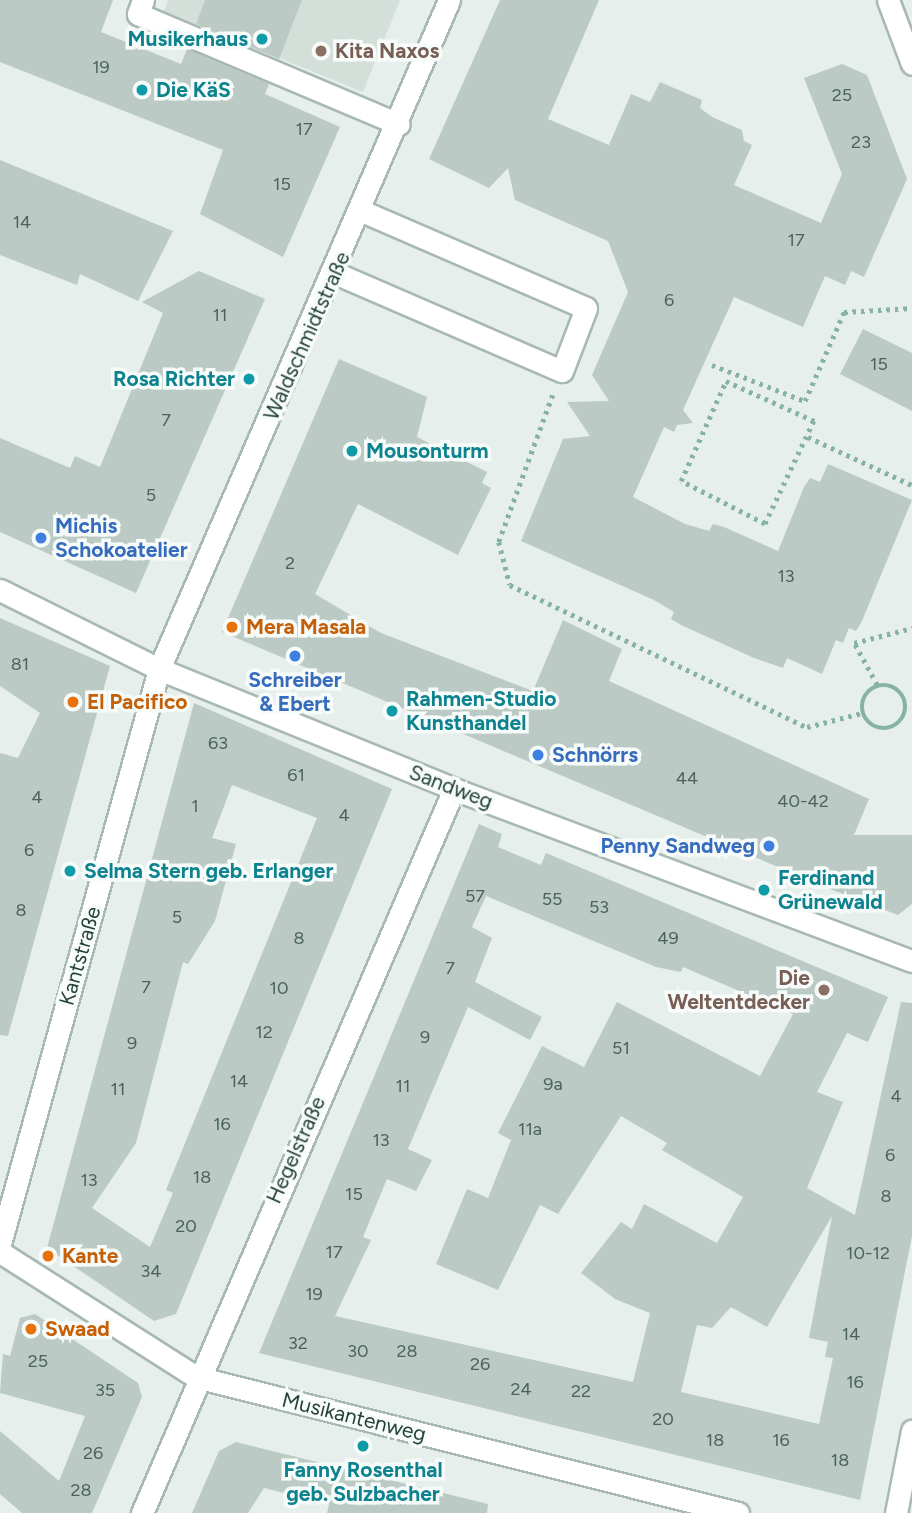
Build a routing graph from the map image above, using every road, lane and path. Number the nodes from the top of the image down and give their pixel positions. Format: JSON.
{"nodes":[{"id":1,"x":143,"y":0,"type":"edge"},
{"id":2,"x":449,"y":0,"type":"edge"},
{"id":3,"x":888,"y":0,"type":"edge"},
{"id":4,"x":912,"y":64,"type":"edge"},
{"id":5,"x":399,"y":124,"type":"junction"},
{"id":6,"x":362,"y":211,"type":"junction"},
{"id":7,"x":335,"y":273,"type":"junction"},
{"id":8,"x":912,"y":308,"type":"edge"},
{"id":9,"x":712,"y":365,"type":"dead end"},
{"id":10,"x":562,"y":370,"type":"junction"},
{"id":11,"x":808,"y":437,"type":"junction"},
{"id":12,"x":912,"y":485,"type":"edge"},
{"id":13,"x":0,"y":590,"type":"edge"},
{"id":14,"x":912,"y":628,"type":"edge"},
{"id":15,"x":159,"y":669,"type":"junction"},
{"id":16,"x":877,"y":685,"type":"junction"},
{"id":17,"x":862,"y":713,"type":"junction"},
{"id":18,"x":454,"y":789,"type":"junction"},
{"id":19,"x":912,"y":961,"type":"edge"},
{"id":20,"x":0,"y":1244,"type":"edge"},
{"id":21,"x":0,"y":1252,"type":"edge"},
{"id":22,"x":196,"y":1377,"type":"junction"},
{"id":23,"x":912,"y":1431,"type":"edge"},
{"id":24,"x":142,"y":1513,"type":"edge"},
{"id":25,"x":738,"y":1513,"type":"edge"},
{"id":26,"x":896,"y":1513,"type":"edge"}],
"edges":[{"from":1,"to":5,"type":"street"},
{"from":2,"to":5,"type":"street","name":"Waldschmidtstraße"},
{"from":3,"to":4,"type":"street"},
{"from":5,"to":6,"type":"street","name":"Waldschmidtstraße"},
{"from":6,"to":7,"type":"street","name":"Waldschmidtstraße"},
{"from":6,"to":10,"type":"street"},
{"from":7,"to":10,"type":"street"},
{"from":7,"to":15,"type":"street","name":"Waldschmidtstraße"},
{"from":8,"to":9,"type":"path"},
{"from":10,"to":17,"type":"path"},
{"from":11,"to":11,"type":"path"},
{"from":11,"to":12,"type":"path"},
{"from":13,"to":15,"type":"street","name":"Sandweg"},
{"from":14,"to":16,"type":"path"},
{"from":15,"to":18,"type":"street","name":"Sandweg"},
{"from":15,"to":20,"type":"street","name":"Kantstraße"},
{"from":16,"to":17,"type":"path"},
{"from":16,"to":17,"type":"path"},
{"from":18,"to":19,"type":"street","name":"Sandweg"},
{"from":18,"to":22,"type":"street","name":"Hegelstraße"},
{"from":21,"to":22,"type":"street","name":"Musikantenweg"},
{"from":22,"to":24,"type":"street","name":"Hegelstraße"},
{"from":22,"to":25,"type":"street","name":"Musikantenweg"},
{"from":23,"to":26,"type":"street"}]}
